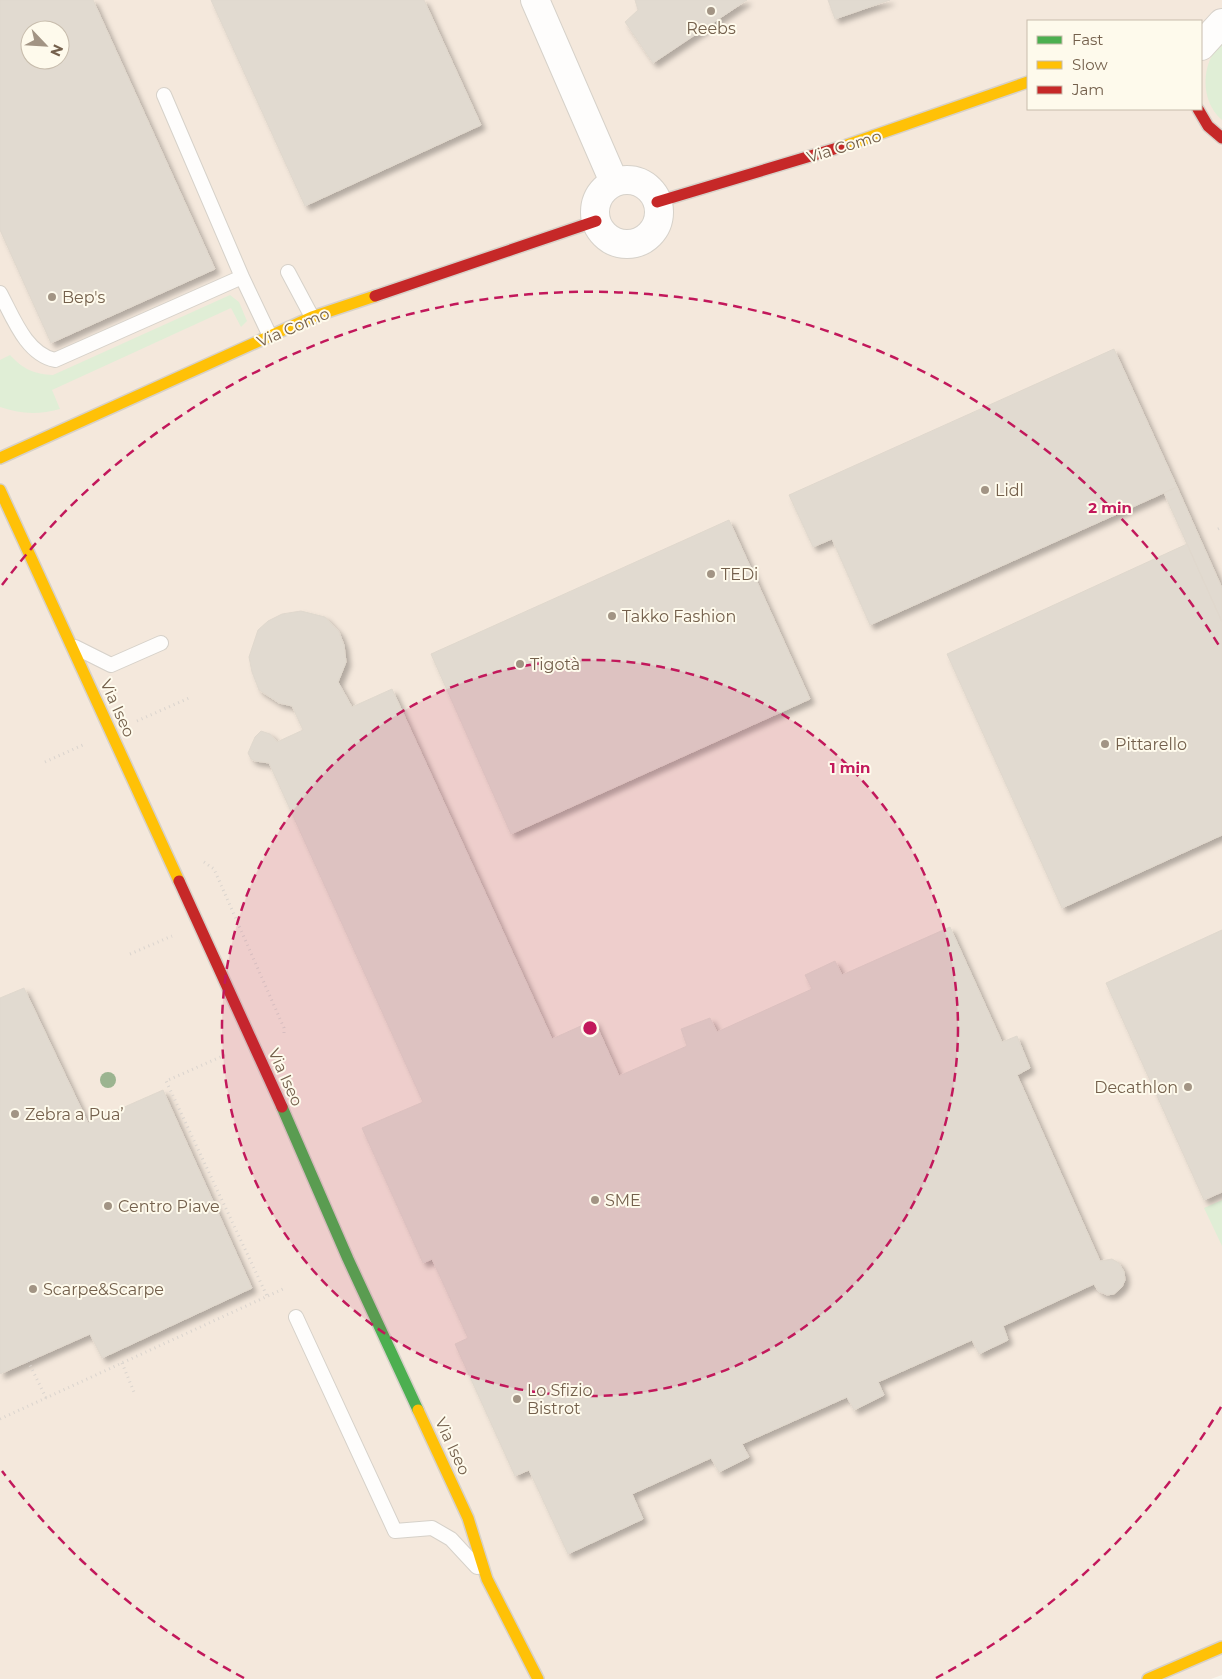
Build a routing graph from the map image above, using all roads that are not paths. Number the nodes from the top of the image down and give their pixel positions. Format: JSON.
{"nodes":[{"id":1,"x":535,"y":0,"type":"edge"},
{"id":2,"x":1027,"y":82,"type":"edge"},
{"id":3,"x":164,"y":95,"type":"dead end"},
{"id":4,"x":1199,"y":110,"type":"edge"},
{"id":5,"x":1222,"y":138,"type":"edge"},
{"id":6,"x":614,"y":182,"type":"junction"},
{"id":7,"x":657,"y":202,"type":"junction"},
{"id":8,"x":596,"y":222,"type":"junction"},
{"id":9,"x":288,"y":272,"type":"dead end"},
{"id":10,"x":242,"y":277,"type":"junction"},
{"id":11,"x":0,"y":293,"type":"edge"},
{"id":12,"x":312,"y":317,"type":"junction"},
{"id":13,"x":270,"y":336,"type":"junction"},
{"id":14,"x":0,"y":458,"type":"edge"},
{"id":15,"x":0,"y":490,"type":"edge"},
{"id":16,"x":161,"y":643,"type":"dead end"},
{"id":17,"x":72,"y":646,"type":"junction"},
{"id":18,"x":296,"y":1317,"type":"dead end"},
{"id":19,"x":487,"y":1579,"type":"junction"},
{"id":20,"x":1222,"y":1646,"type":"edge"},
{"id":21,"x":538,"y":1679,"type":"edge"},
{"id":22,"x":1148,"y":1679,"type":"edge"}],
"edges":[{"from":1,"to":6,"type":"street"},
{"from":2,"to":7,"type":"street","name":"Via Como"},
{"from":3,"to":10,"type":"lane"},
{"from":4,"to":5,"type":"street"},
{"from":6,"to":7,"type":"street"},
{"from":6,"to":8,"type":"street"},
{"from":7,"to":8,"type":"street"},
{"from":8,"to":12,"type":"street","name":"Via Como"},
{"from":9,"to":12,"type":"lane"},
{"from":10,"to":11,"type":"lane"},
{"from":10,"to":13,"type":"lane"},
{"from":12,"to":13,"type":"street","name":"Via Como"},
{"from":13,"to":14,"type":"street","name":"Via Como"},
{"from":15,"to":17,"type":"street","name":"Via Iseo"},
{"from":16,"to":17,"type":"lane"},
{"from":17,"to":19,"type":"street","name":"Via Iseo"},
{"from":18,"to":19,"type":"lane"},
{"from":19,"to":21,"type":"street","name":"Via Iseo"},
{"from":20,"to":22,"type":"street"}]}
